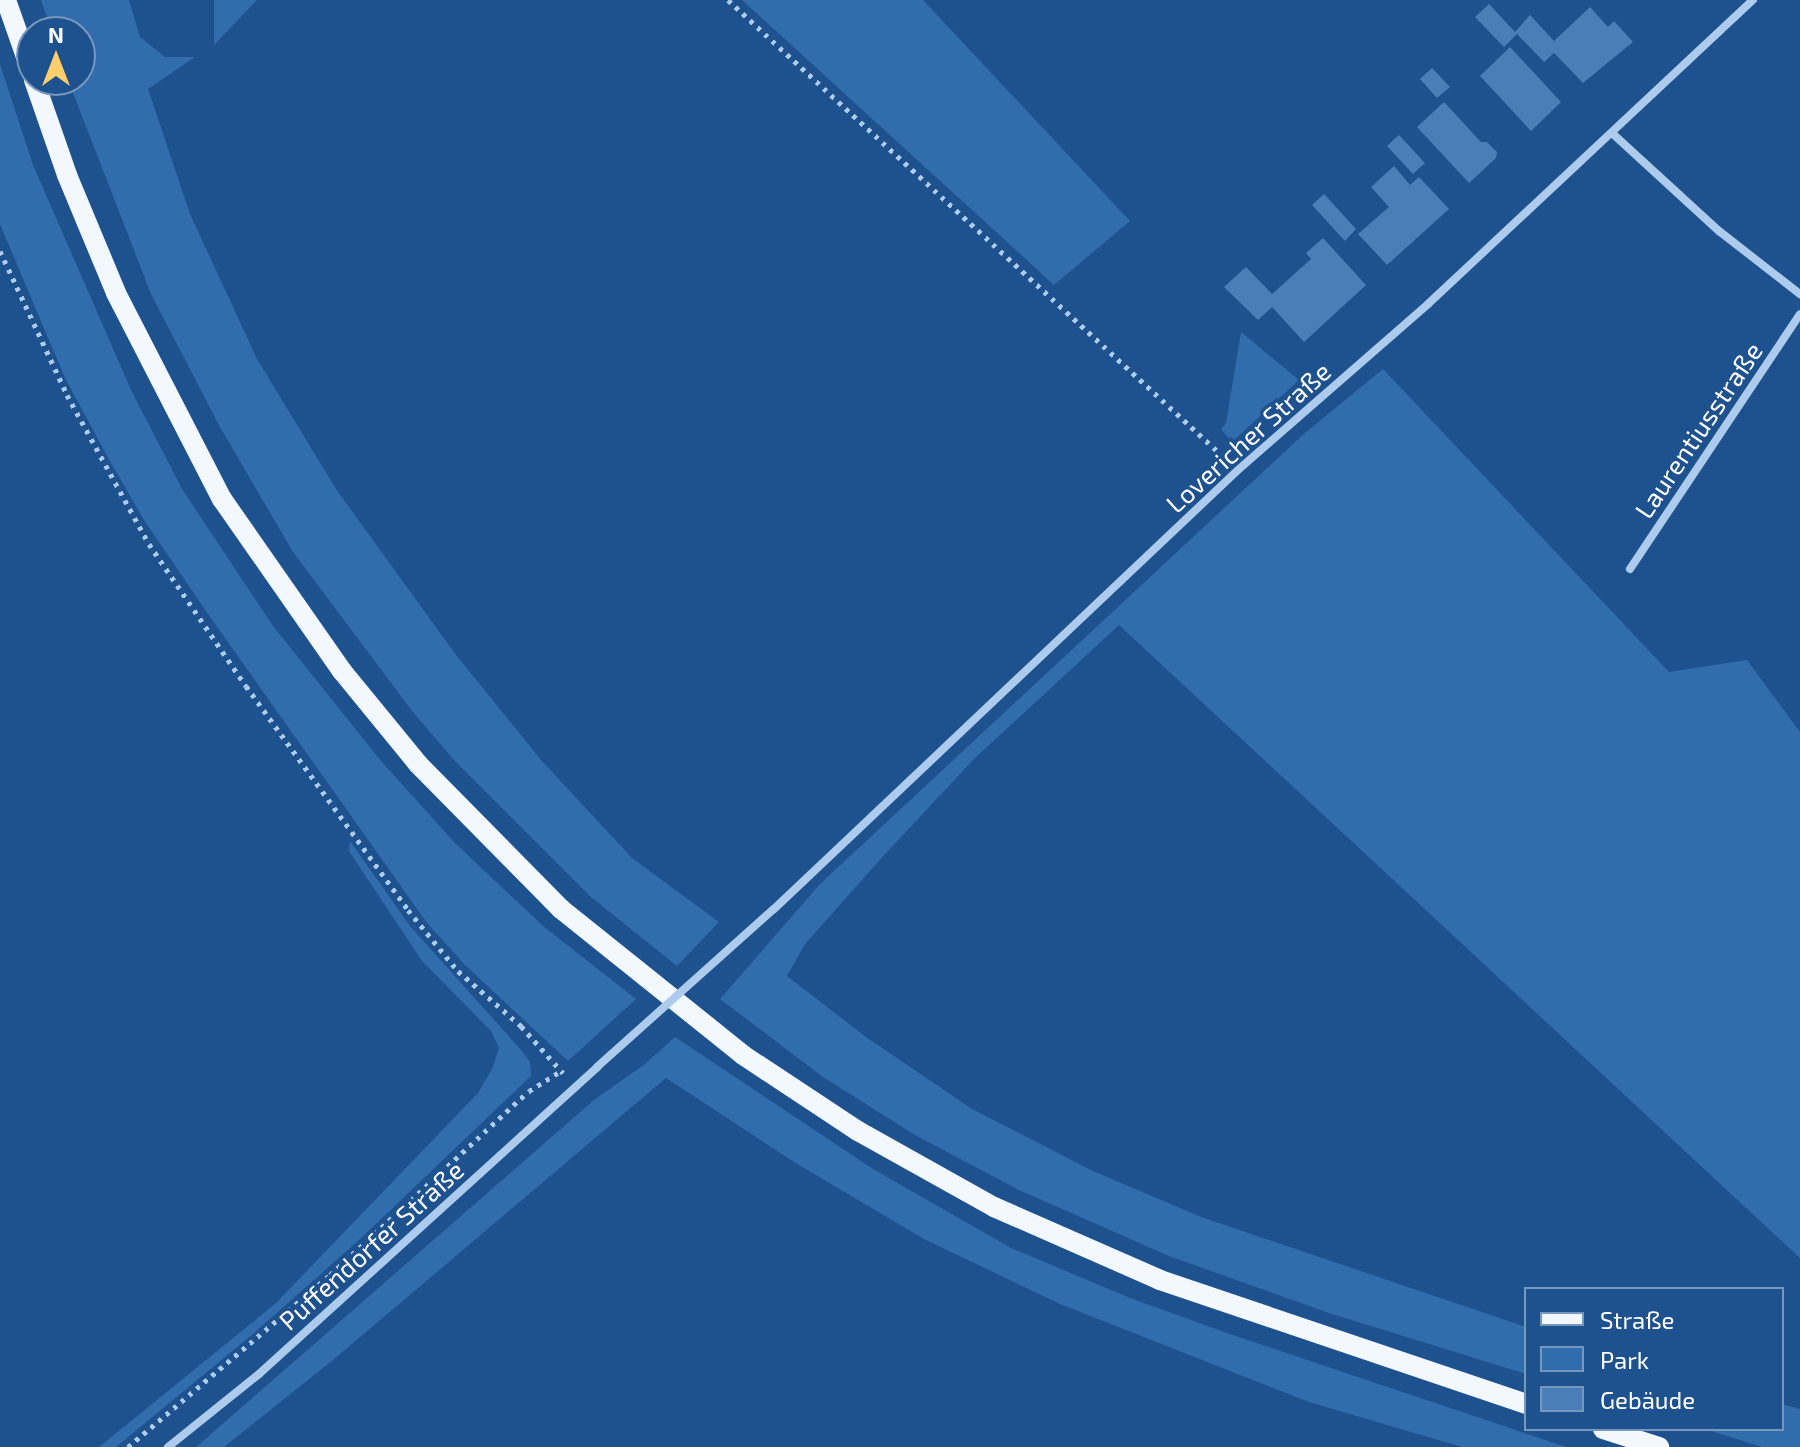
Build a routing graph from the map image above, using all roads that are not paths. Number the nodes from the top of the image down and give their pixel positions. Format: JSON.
{"nodes":[{"id":1,"x":6,"y":0,"type":"edge"},
{"id":2,"x":1753,"y":0,"type":"edge"},
{"id":3,"x":16,"y":28,"type":"edge"},
{"id":4,"x":40,"y":96,"type":"edge"},
{"id":5,"x":1613,"y":134,"type":"junction"},
{"id":6,"x":1800,"y":294,"type":"edge"},
{"id":7,"x":1800,"y":314,"type":"edge"},
{"id":8,"x":1630,"y":569,"type":"dead end"},
{"id":9,"x":597,"y":1067,"type":"joint"},
{"id":10,"x":1524,"y":1403,"type":"edge"},
{"id":11,"x":1609,"y":1431,"type":"edge"},
{"id":12,"x":168,"y":1447,"type":"edge"},
{"id":13,"x":1659,"y":1447,"type":"edge"}],
"edges":[{"from":1,"to":3,"type":"main road"},
{"from":2,"to":5,"type":"street","name":"Lovericher Straße"},
{"from":4,"to":10,"type":"main road"},
{"from":5,"to":6,"type":"street"},
{"from":5,"to":9,"type":"street","name":"Lovericher Straße","bridge":true},
{"from":7,"to":8,"type":"street","name":"Laurentiusstraße"},
{"from":9,"to":12,"type":"street","name":"Puffendorfer Straße"},
{"from":11,"to":13,"type":"main road"}]}
